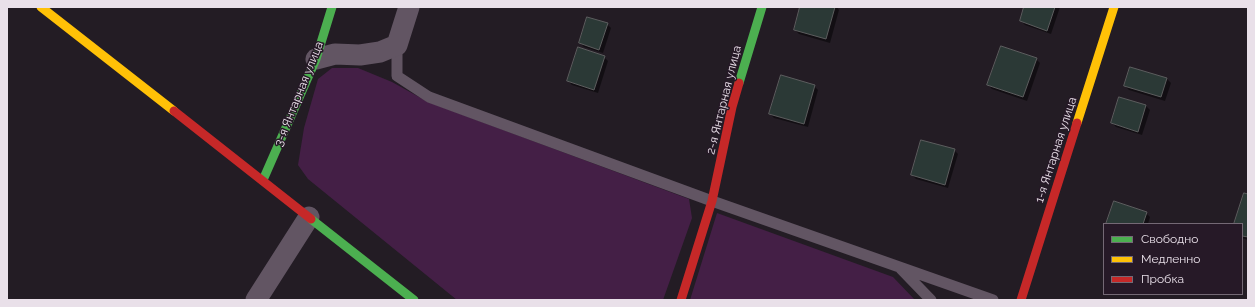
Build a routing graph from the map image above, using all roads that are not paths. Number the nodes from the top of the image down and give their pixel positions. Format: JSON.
{"nodes":[{"id":1,"x":42,"y":7,"type":"edge"},
{"id":2,"x":332,"y":7,"type":"edge"},
{"id":3,"x":409,"y":7,"type":"edge"},
{"id":4,"x":762,"y":7,"type":"edge"},
{"id":5,"x":1114,"y":7,"type":"edge"},
{"id":6,"x":397,"y":45,"type":"junction"},
{"id":7,"x":316,"y":59,"type":"junction"},
{"id":8,"x":263,"y":180,"type":"junction"},
{"id":9,"x":712,"y":201,"type":"junction"},
{"id":10,"x":309,"y":217,"type":"junction"},
{"id":11,"x":899,"y":267,"type":"junction"},
{"id":12,"x":256,"y":300,"type":"edge"},
{"id":13,"x":414,"y":300,"type":"edge"},
{"id":14,"x":681,"y":300,"type":"edge"},
{"id":15,"x":931,"y":300,"type":"edge"},
{"id":16,"x":993,"y":300,"type":"edge"},
{"id":17,"x":1021,"y":300,"type":"edge"}],
"edges":[{"from":1,"to":8,"type":"street"},
{"from":2,"to":7,"type":"street","name":"3-я Янтарная улица"},
{"from":3,"to":6,"type":"street"},
{"from":4,"to":9,"type":"street","name":"2-я Янтарная улица"},
{"from":5,"to":17,"type":"street","name":"1-я Янтарная улица"},
{"from":6,"to":7,"type":"street"},
{"from":6,"to":9,"type":"lane"},
{"from":7,"to":8,"type":"street","name":"3-я Янтарная улица"},
{"from":8,"to":10,"type":"street"},
{"from":9,"to":11,"type":"lane"},
{"from":9,"to":14,"type":"street","name":"2-я Янтарная улица"},
{"from":10,"to":12,"type":"street"},
{"from":10,"to":13,"type":"street"},
{"from":11,"to":15,"type":"lane"},
{"from":11,"to":16,"type":"lane"}]}
